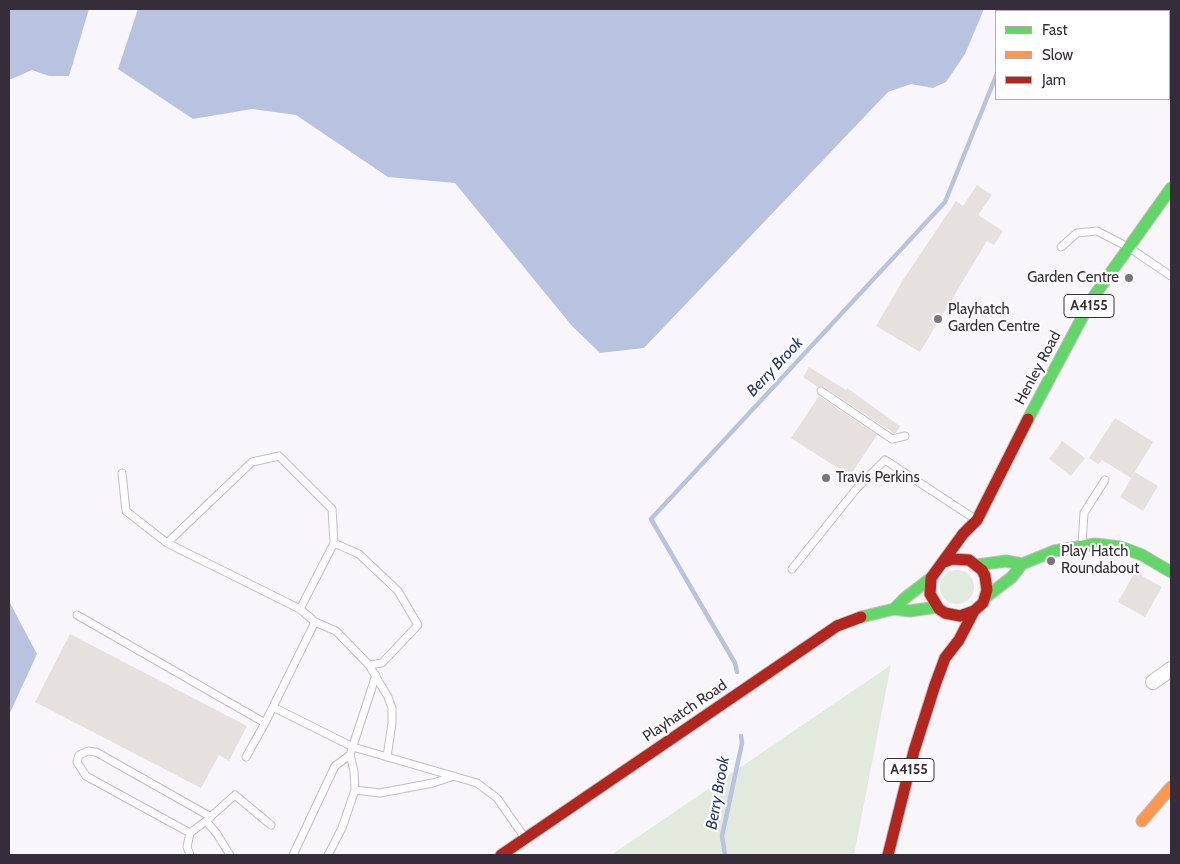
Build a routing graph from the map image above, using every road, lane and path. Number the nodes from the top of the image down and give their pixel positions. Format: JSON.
{"nodes":[{"id":1,"x":1171,"y":188,"type":"edge"},
{"id":2,"x":1061,"y":247,"type":"dead end"},
{"id":3,"x":1128,"y":247,"type":"junction"},
{"id":4,"x":1171,"y":276,"type":"edge"},
{"id":5,"x":821,"y":391,"type":"dead end"},
{"id":6,"x":905,"y":436,"type":"dead end"},
{"id":7,"x":122,"y":474,"type":"dead end"},
{"id":8,"x":1105,"y":480,"type":"dead end"},
{"id":9,"x":977,"y":520,"type":"junction"},
{"id":10,"x":167,"y":543,"type":"junction"},
{"id":11,"x":334,"y":543,"type":"junction"},
{"id":12,"x":1082,"y":545,"type":"junction"},
{"id":13,"x":944,"y":562,"type":"junction"},
{"id":14,"x":977,"y":564,"type":"junction"},
{"id":15,"x":1022,"y":564,"type":"junction"},
{"id":16,"x":792,"y":569,"type":"dead end"},
{"id":17,"x":1171,"y":572,"type":"edge"},
{"id":18,"x":931,"y":578,"type":"junction"},
{"id":19,"x":986,"y":597,"type":"junction"},
{"id":20,"x":938,"y":608,"type":"junction"},
{"id":21,"x":300,"y":609,"type":"junction"},
{"id":22,"x":894,"y":609,"type":"junction"},
{"id":23,"x":974,"y":611,"type":"junction"},
{"id":24,"x":77,"y":615,"type":"dead end"},
{"id":25,"x":315,"y":622,"type":"junction"},
{"id":26,"x":941,"y":626,"type":"dead end"},
{"id":27,"x":944,"y":639,"type":"dead end"},
{"id":28,"x":945,"y":658,"type":"junction"},
{"id":29,"x":369,"y":665,"type":"junction"},
{"id":30,"x":1171,"y":670,"type":"edge"},
{"id":31,"x":376,"y":675,"type":"junction"},
{"id":32,"x":1153,"y":682,"type":"dead end"},
{"id":33,"x":272,"y":708,"type":"junction"},
{"id":34,"x":265,"y":723,"type":"junction"},
{"id":35,"x":352,"y":751,"type":"junction"},
{"id":36,"x":246,"y":757,"type":"dead end"},
{"id":37,"x":387,"y":757,"type":"junction"},
{"id":38,"x":454,"y":776,"type":"junction"},
{"id":39,"x":1171,"y":787,"type":"edge"},
{"id":40,"x":355,"y":790,"type":"junction"},
{"id":41,"x":208,"y":819,"type":"junction"},
{"id":42,"x":1142,"y":821,"type":"dead end"},
{"id":43,"x":270,"y":825,"type":"dead end"},
{"id":44,"x":190,"y":833,"type":"junction"},
{"id":45,"x":525,"y":838,"type":"junction"},
{"id":46,"x":190,"y":855,"type":"edge"},
{"id":47,"x":230,"y":855,"type":"edge"},
{"id":48,"x":293,"y":855,"type":"edge"},
{"id":49,"x":328,"y":855,"type":"edge"},
{"id":50,"x":501,"y":855,"type":"edge"},
{"id":51,"x":888,"y":855,"type":"edge"}],
"edges":[{"from":1,"to":3,"type":"main road","name":"Henley Road","number":"A4155"},
{"from":2,"to":3,"type":"lane"},
{"from":3,"to":4,"type":"lane"},
{"from":3,"to":9,"type":"main road","name":"Henley Road","number":"A4155"},
{"from":5,"to":6,"type":"lane"},
{"from":7,"to":10,"type":"lane"},
{"from":8,"to":12,"type":"lane"},
{"from":9,"to":13,"type":"main road","name":"Henley Road","number":"A4155"},
{"from":9,"to":14,"type":"main road","name":"Henley Road","number":"A4155"},
{"from":9,"to":16,"type":"lane"},
{"from":10,"to":11,"type":"lane"},
{"from":10,"to":21,"type":"lane"},
{"from":11,"to":21,"type":"lane"},
{"from":11,"to":29,"type":"lane"},
{"from":12,"to":15,"type":"main road"},
{"from":12,"to":17,"type":"main road"},
{"from":13,"to":14,"type":"main road"},
{"from":13,"to":18,"type":"main road"},
{"from":14,"to":15,"type":"main road"},
{"from":14,"to":19,"type":"main road"},
{"from":15,"to":19,"type":"main road"},
{"from":18,"to":20,"type":"main road"},
{"from":18,"to":22,"type":"main road"},
{"from":19,"to":23,"type":"main road"},
{"from":20,"to":22,"type":"main road","name":"Playhatch Road"},
{"from":20,"to":23,"type":"main road"},
{"from":20,"to":26,"type":"main road"},
{"from":21,"to":25,"type":"lane"},
{"from":22,"to":45,"type":"main road","name":"Playhatch Road"},
{"from":23,"to":28,"type":"main road","number":"A4155"},
{"from":24,"to":34,"type":"lane"},
{"from":25,"to":29,"type":"lane"},
{"from":25,"to":33,"type":"lane"},
{"from":27,"to":28,"type":"main road","number":"A4155"},
{"from":28,"to":51,"type":"main road","number":"A4155"},
{"from":29,"to":31,"type":"lane"},
{"from":30,"to":32,"type":"street"},
{"from":31,"to":35,"type":"lane"},
{"from":31,"to":37,"type":"lane"},
{"from":33,"to":34,"type":"lane"},
{"from":33,"to":35,"type":"lane"},
{"from":34,"to":36,"type":"lane"},
{"from":35,"to":37,"type":"lane"},
{"from":35,"to":40,"type":"lane"},
{"from":35,"to":48,"type":"lane"},
{"from":37,"to":38,"type":"lane"},
{"from":38,"to":40,"type":"lane"},
{"from":38,"to":45,"type":"lane"},
{"from":39,"to":42,"type":"main road"},
{"from":40,"to":49,"type":"lane"},
{"from":41,"to":43,"type":"lane"},
{"from":41,"to":44,"type":"lane"},
{"from":41,"to":44,"type":"lane"},
{"from":41,"to":47,"type":"lane"},
{"from":44,"to":46,"type":"lane"},
{"from":45,"to":50,"type":"main road","name":"Playhatch Road"}]}
